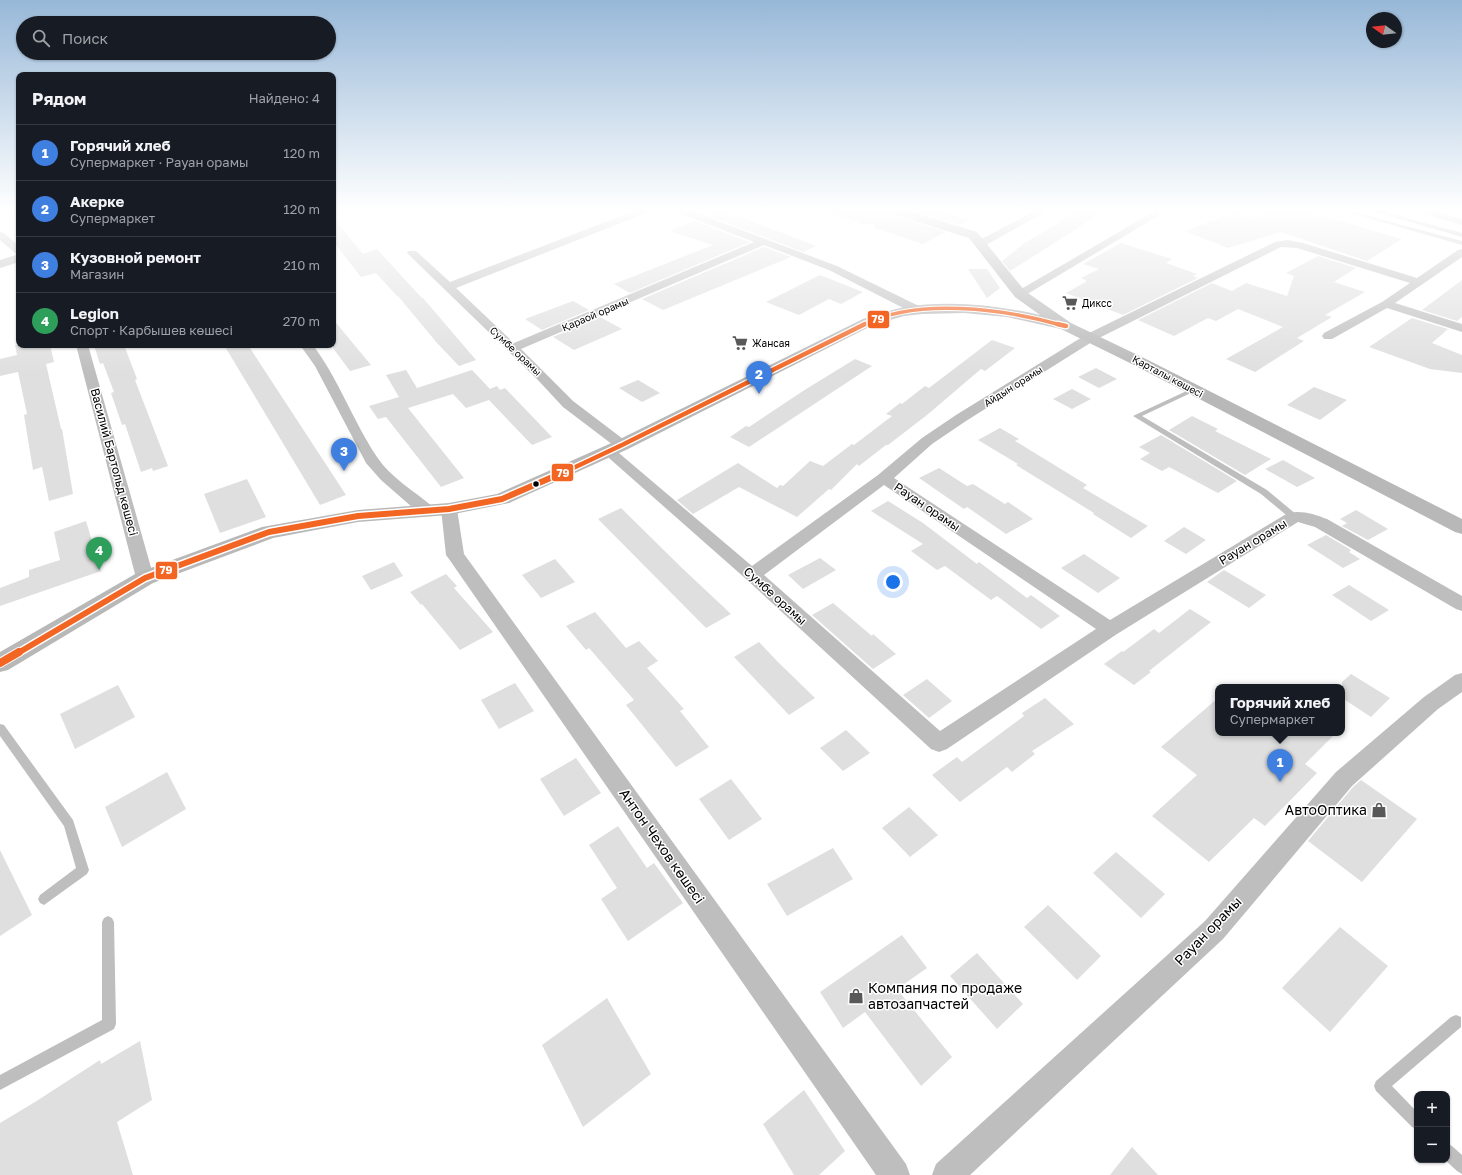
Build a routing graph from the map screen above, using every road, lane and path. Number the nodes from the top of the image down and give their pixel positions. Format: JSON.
{"nodes":[{"id":1,"x":423,"y":264,"type":"edge"},
{"id":2,"x":507,"y":264,"type":"edge"},
{"id":3,"x":711,"y":264,"type":"edge"},
{"id":4,"x":823,"y":264,"type":"edge"},
{"id":5,"x":996,"y":264,"type":"edge"},
{"id":6,"x":1071,"y":264,"type":"edge"},
{"id":7,"x":1238,"y":264,"type":"edge"},
{"id":8,"x":1361,"y":264,"type":"edge"},
{"id":9,"x":1445,"y":264,"type":"edge"},
{"id":10,"x":1420,"y":282,"type":"junction"},
{"id":11,"x":448,"y":287,"type":"junction"},
{"id":12,"x":1020,"y":294,"type":"junction"},
{"id":13,"x":1386,"y":304,"type":"junction"},
{"id":14,"x":919,"y":311,"type":"junction"},
{"id":15,"x":1066,"y":326,"type":"junction"},
{"id":16,"x":1462,"y":328,"type":"edge"},
{"id":17,"x":1328,"y":336,"type":"dead end"},
{"id":18,"x":1091,"y":337,"type":"junction"},
{"id":19,"x":83,"y":348,"type":"edge"},
{"id":20,"x":308,"y":348,"type":"edge"},
{"id":21,"x":513,"y":348,"type":"junction"},
{"id":22,"x":1193,"y":390,"type":"junction"},
{"id":23,"x":615,"y":448,"type":"junction"},
{"id":24,"x":884,"y":478,"type":"junction"},
{"id":25,"x":449,"y":509,"type":"junction"},
{"id":26,"x":426,"y":510,"type":"junction"},
{"id":27,"x":1294,"y":517,"type":"junction"},
{"id":28,"x":1462,"y":527,"type":"edge"},
{"id":29,"x":752,"y":575,"type":"junction"},
{"id":30,"x":145,"y":578,"type":"junction"},
{"id":31,"x":1462,"y":604,"type":"edge"},
{"id":32,"x":1110,"y":629,"type":"junction"},
{"id":33,"x":0,"y":663,"type":"edge"},
{"id":34,"x":1462,"y":681,"type":"edge"},
{"id":35,"x":0,"y":728,"type":"edge"},
{"id":36,"x":939,"y":743,"type":"joint"},
{"id":37,"x":44,"y":899,"type":"dead end"},
{"id":38,"x":108,"y":922,"type":"dead end"},
{"id":39,"x":1456,"y":1022,"type":"dead end"},
{"id":40,"x":0,"y":1083,"type":"edge"},
{"id":41,"x":1414,"y":1119,"type":"edge"},
{"id":42,"x":1450,"y":1155,"type":"edge"},
{"id":43,"x":1462,"y":1166,"type":"edge"},
{"id":44,"x":895,"y":1175,"type":"edge"},
{"id":45,"x":947,"y":1175,"type":"edge"}],
"edges":[{"from":1,"to":11,"type":"street","name":"Сумбе орамы"},
{"from":2,"to":11,"type":"street"},
{"from":3,"to":21,"type":"street","name":"Қараой орамы"},
{"from":4,"to":14,"type":"street"},
{"from":5,"to":12,"type":"street","name":"Қарталы көшесі"},
{"from":6,"to":12,"type":"street"},
{"from":7,"to":18,"type":"street","name":"Айдын орамы"},
{"from":8,"to":10,"type":"street","name":"Айдын орамы"},
{"from":9,"to":10,"type":"street"},
{"from":10,"to":13,"type":"street"},
{"from":11,"to":21,"type":"street","name":"Сумбе орамы"},
{"from":12,"to":15,"type":"street","name":"Қарталы көшесі"},
{"from":13,"to":16,"type":"street"},
{"from":13,"to":17,"type":"street"},
{"from":14,"to":15,"type":"street"},
{"from":14,"to":23,"type":"street"},
{"from":15,"to":18,"type":"street","name":"Қарталы көшесі"},
{"from":18,"to":22,"type":"street","name":"Қарталы көшесі"},
{"from":18,"to":24,"type":"street","name":"Айдын орамы"},
{"from":19,"to":30,"type":"street","name":"Василий Бартольд көшесі"},
{"from":20,"to":26,"type":"street"},
{"from":21,"to":23,"type":"street","name":"Сумбе орамы"},
{"from":22,"to":27,"type":"lane"},
{"from":22,"to":28,"type":"street","name":"Қарталы көшесі"},
{"from":23,"to":25,"type":"street"},
{"from":23,"to":29,"type":"street","name":"Сумбе орамы"},
{"from":24,"to":29,"type":"street","name":"Айдын орамы"},
{"from":24,"to":32,"type":"street","name":"Рауан орамы"},
{"from":25,"to":26,"type":"street"},
{"from":25,"to":44,"type":"street","name":"Антон Чехов көшесі"},
{"from":26,"to":30,"type":"street"},
{"from":27,"to":31,"type":"street","name":"Рауан орамы"},
{"from":27,"to":32,"type":"street","name":"Рауан орамы"},
{"from":29,"to":36,"type":"street","name":"Сумбе орамы"},
{"from":30,"to":33,"type":"street"},
{"from":32,"to":36,"type":"street","name":"Рауан орамы"},
{"from":34,"to":45,"type":"street","name":"Рауан орамы"},
{"from":35,"to":37,"type":"lane"},
{"from":38,"to":40,"type":"lane"},
{"from":39,"to":41,"type":"lane"},
{"from":42,"to":43,"type":"lane"}]}
